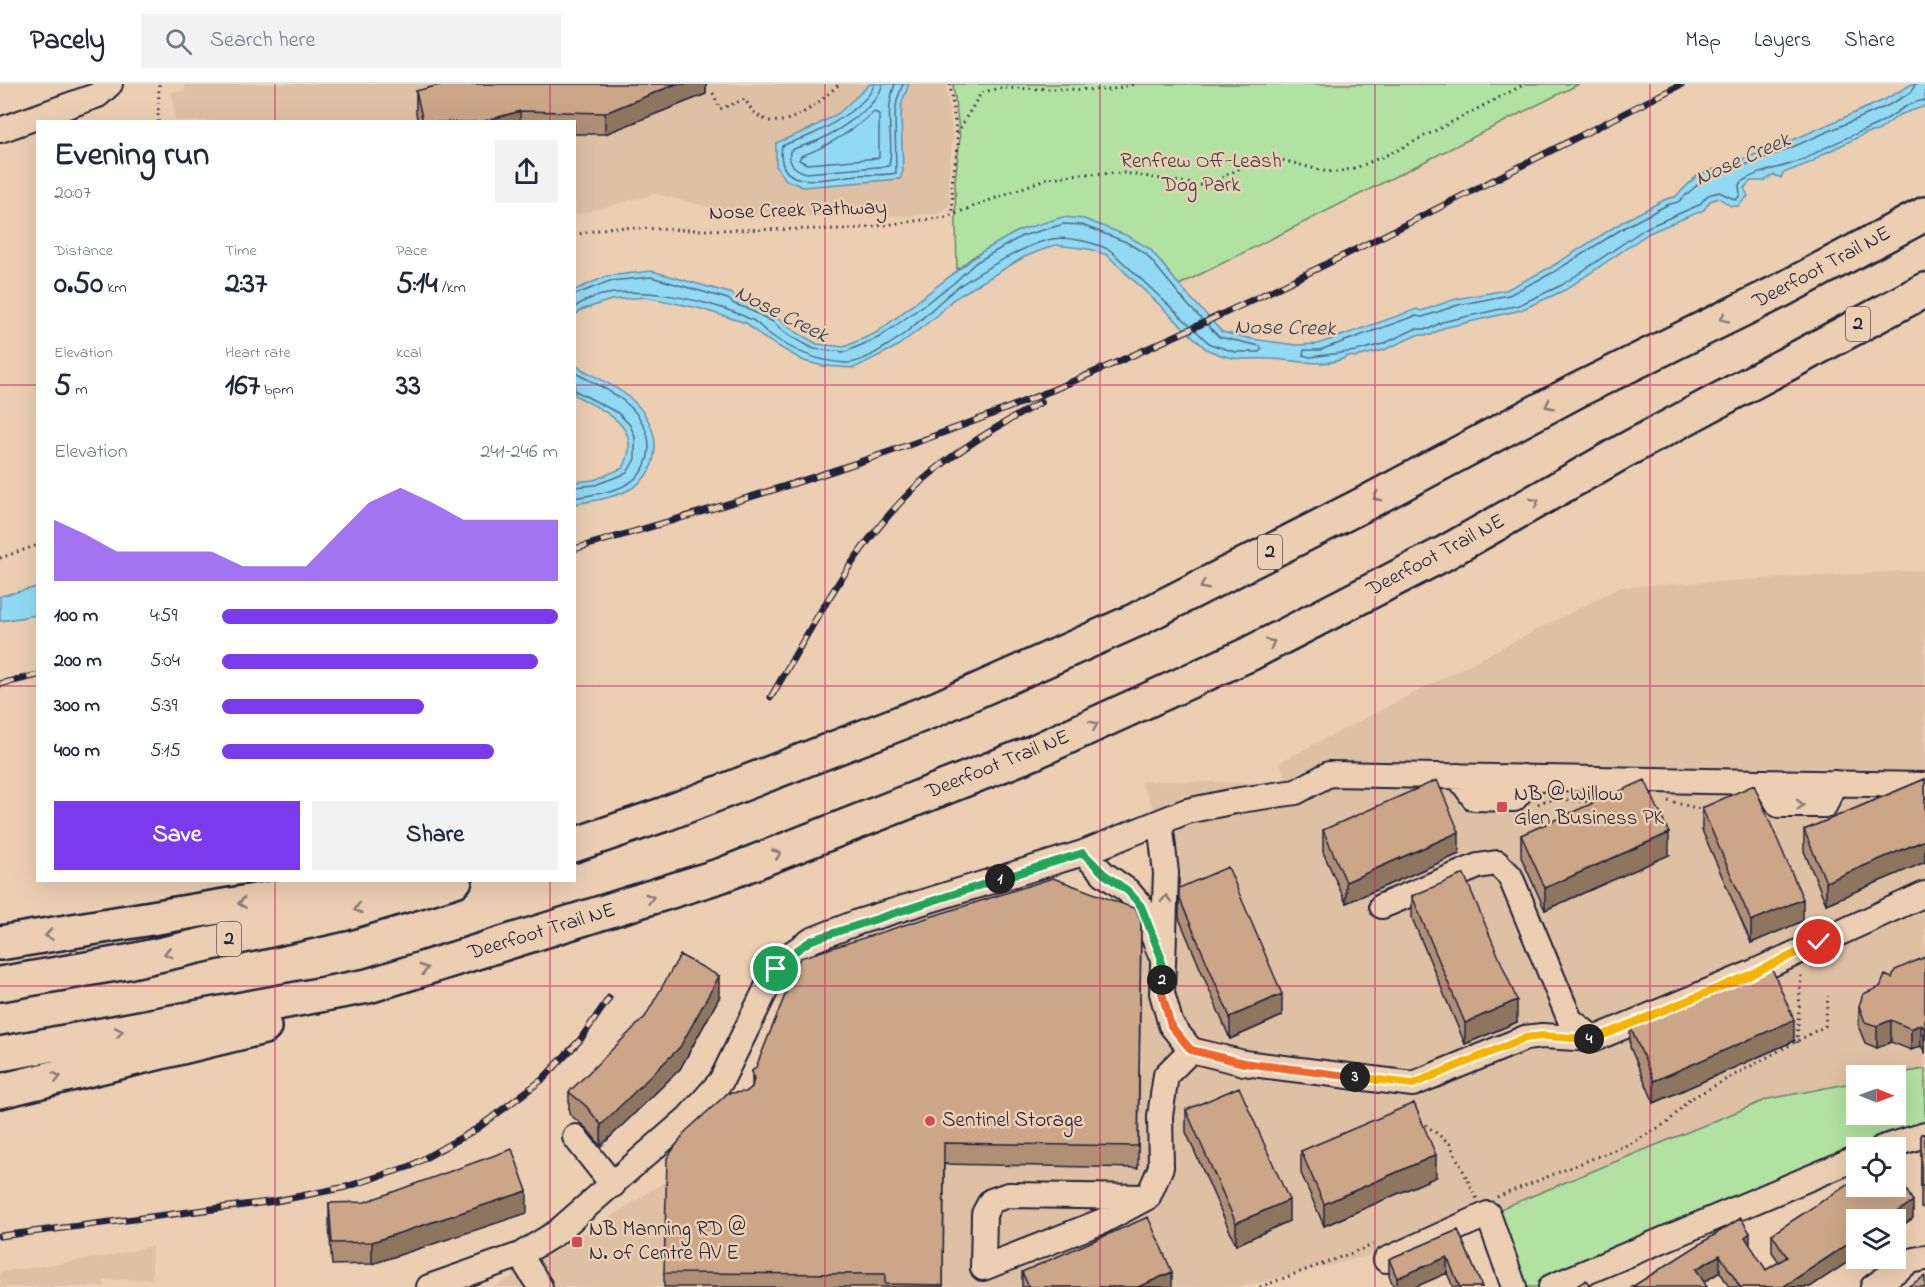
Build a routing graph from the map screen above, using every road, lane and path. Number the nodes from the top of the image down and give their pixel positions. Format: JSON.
{"nodes":[{"id":1,"x":110,"y":84,"type":"edge"},
{"id":2,"x":159,"y":84,"type":"edge"},
{"id":3,"x":838,"y":84,"type":"edge"},
{"id":4,"x":950,"y":84,"type":"edge"},
{"id":5,"x":1135,"y":84,"type":"edge"},
{"id":6,"x":1525,"y":84,"type":"edge"},
{"id":7,"x":713,"y":93,"type":"dead end"},
{"id":8,"x":158,"y":120,"type":"edge"},
{"id":9,"x":0,"y":130,"type":"edge"},
{"id":10,"x":957,"y":133,"type":"junction"},
{"id":11,"x":953,"y":214,"type":"junction"},
{"id":12,"x":1925,"y":214,"type":"edge"},
{"id":13,"x":576,"y":235,"type":"edge"},
{"id":14,"x":1925,"y":290,"type":"edge"},
{"id":15,"x":36,"y":546,"type":"edge"},
{"id":16,"x":0,"y":558,"type":"edge"},
{"id":17,"x":1925,"y":786,"type":"edge"},
{"id":18,"x":1660,"y":799,"type":"dead end"},
{"id":19,"x":1608,"y":802,"type":"edge"},
{"id":20,"x":1531,"y":807,"type":"dead end"},
{"id":21,"x":1707,"y":810,"type":"edge"},
{"id":22,"x":1160,"y":822,"type":"junction"},
{"id":23,"x":581,"y":842,"type":"edge"},
{"id":24,"x":1083,"y":853,"type":"junction"},
{"id":25,"x":370,"y":882,"type":"edge"},
{"id":26,"x":448,"y":882,"type":"edge"},
{"id":27,"x":1925,"y":894,"type":"edge"},
{"id":28,"x":1382,"y":906,"type":"dead end"},
{"id":29,"x":0,"y":943,"type":"edge"},
{"id":30,"x":1802,"y":950,"type":"junction"},
{"id":31,"x":1161,"y":957,"type":"junction"},
{"id":32,"x":0,"y":984,"type":"edge"},
{"id":33,"x":368,"y":986,"type":"junction"},
{"id":34,"x":1828,"y":996,"type":"dead end"},
{"id":35,"x":1594,"y":1039,"type":"junction"},
{"id":36,"x":1797,"y":1043,"type":"junction"},
{"id":37,"x":1191,"y":1050,"type":"junction"},
{"id":38,"x":0,"y":1054,"type":"edge"},
{"id":39,"x":0,"y":1091,"type":"edge"},
{"id":40,"x":1420,"y":1120,"type":"edge"},
{"id":41,"x":1925,"y":1135,"type":"edge"},
{"id":42,"x":575,"y":1137,"type":"dead end"},
{"id":43,"x":1906,"y":1141,"type":"edge"},
{"id":44,"x":1846,"y":1163,"type":"edge"},
{"id":45,"x":613,"y":1185,"type":"junction"},
{"id":46,"x":1148,"y":1197,"type":"junction"},
{"id":47,"x":1482,"y":1206,"type":"junction"},
{"id":48,"x":1384,"y":1250,"type":"joint"},
{"id":49,"x":520,"y":1254,"type":"junction"},
{"id":50,"x":1925,"y":1258,"type":"edge"},
{"id":51,"x":483,"y":1278,"type":"edge"},
{"id":52,"x":429,"y":1287,"type":"edge"},
{"id":53,"x":540,"y":1287,"type":"edge"},
{"id":54,"x":1260,"y":1287,"type":"edge"},
{"id":55,"x":1514,"y":1287,"type":"edge"},
{"id":56,"x":1551,"y":1287,"type":"edge"},
{"id":57,"x":1873,"y":1287,"type":"edge"}],
"edges":[{"from":1,"to":9,"type":"street"},
{"from":2,"to":8,"type":"path"},
{"from":3,"to":7,"type":"path"},
{"from":4,"to":10,"type":"path"},
{"from":5,"to":10,"type":"path"},
{"from":6,"to":11,"type":"path","name":"Nose Creek Pathway"},
{"from":10,"to":11,"type":"path"},
{"from":11,"to":13,"type":"path","name":"Nose Creek Pathway"},
{"from":12,"to":23,"type":"highway","name":"Deerfoot Trail NE","number":"2","one_way":true},
{"from":33,"to":14,"type":"highway","name":"Deerfoot Trail NE","number":"2","one_way":true},
{"from":15,"to":16,"type":"path"},
{"from":17,"to":22,"type":"street"},
{"from":18,"to":21,"type":"path"},
{"from":19,"to":20,"type":"path"},
{"from":22,"to":24,"type":"street"},
{"from":31,"to":22,"type":"street","one_way":true},
{"from":24,"to":31,"type":"street"},
{"from":24,"to":45,"type":"street"},
{"from":25,"to":29,"type":"highway","one_way":true},
{"from":26,"to":32,"type":"highway","number":"2","one_way":true},
{"from":27,"to":30,"type":"street"},
{"from":28,"to":35,"type":"street"},
{"from":30,"to":35,"type":"street"},
{"from":30,"to":36,"type":"path"},
{"from":31,"to":37,"type":"street"},
{"from":38,"to":33,"type":"highway","name":"Deerfoot Trail NE","number":"2","one_way":true},
{"from":39,"to":33,"type":"highway","one_way":true},
{"from":34,"to":36,"type":"path"},
{"from":35,"to":37,"type":"street"},
{"from":36,"to":47,"type":"path"},
{"from":37,"to":46,"type":"street"},
{"from":40,"to":47,"type":"path"},
{"from":41,"to":43,"type":"street"},
{"from":42,"to":45,"type":"street"},
{"from":44,"to":56,"type":"street"},
{"from":45,"to":49,"type":"street"},
{"from":46,"to":46,"type":"street"},
{"from":47,"to":48,"type":"street"},
{"from":47,"to":55,"type":"street"},
{"from":48,"to":54,"type":"path"},
{"from":49,"to":51,"type":"street"},
{"from":49,"to":53,"type":"street"},
{"from":50,"to":57,"type":"street"},
{"from":51,"to":52,"type":"street"}]}
